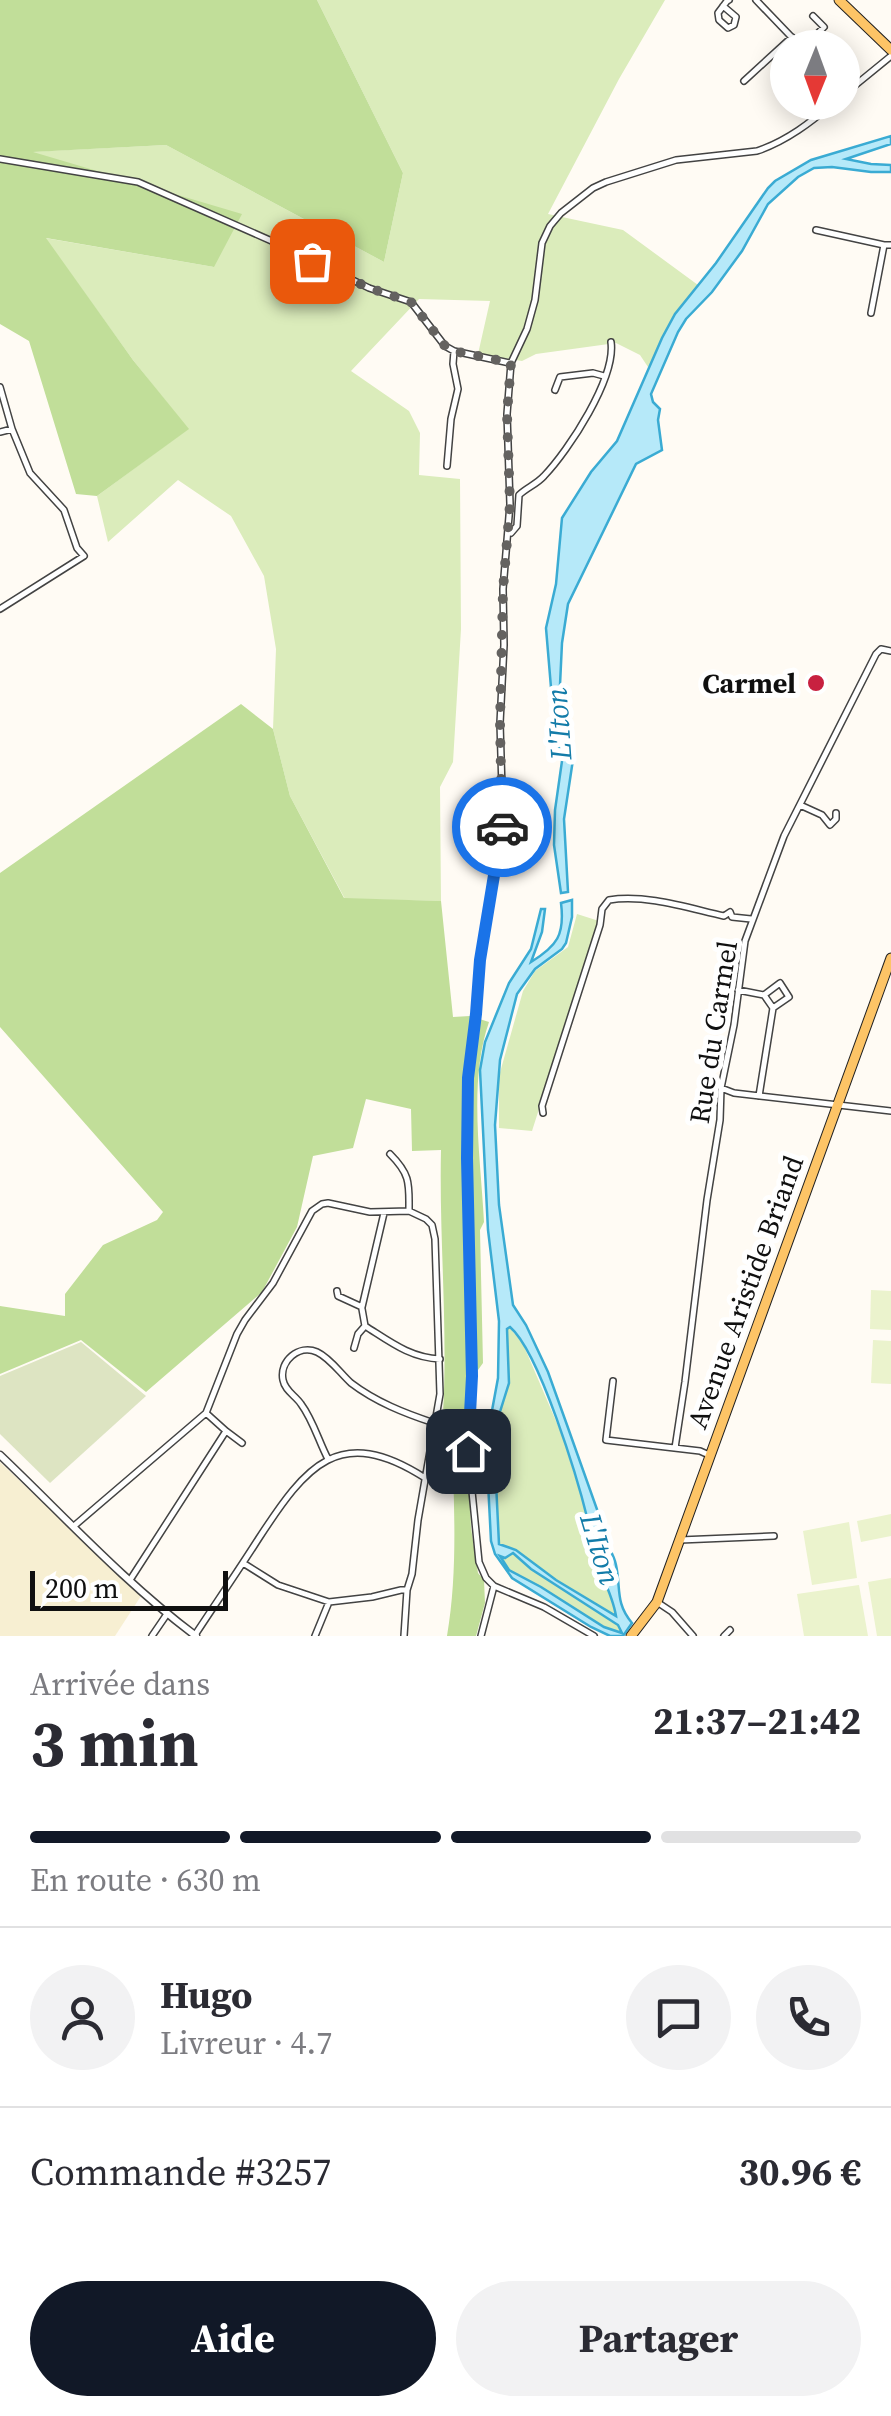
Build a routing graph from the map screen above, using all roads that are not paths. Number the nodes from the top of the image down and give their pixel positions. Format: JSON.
{"nodes":[{"id":1,"x":728,"y":0,"type":"edge"},
{"id":2,"x":756,"y":0,"type":"edge"},
{"id":3,"x":838,"y":0,"type":"edge"},
{"id":4,"x":723,"y":6,"type":"dead end"},
{"id":5,"x":813,"y":16,"type":"dead end"},
{"id":6,"x":785,"y":30,"type":"edge"},
{"id":7,"x":821,"y":30,"type":"edge"},
{"id":8,"x":891,"y":53,"type":"edge"},
{"id":9,"x":770,"y":57,"type":"edge"},
{"id":10,"x":860,"y":80,"type":"edge"},
{"id":11,"x":744,"y":81,"type":"dead end"},
{"id":12,"x":812,"y":120,"type":"edge"},
{"id":13,"x":0,"y":159,"type":"edge"},
{"id":14,"x":816,"y":230,"type":"dead end"},
{"id":15,"x":888,"y":244,"type":"edge"},
{"id":16,"x":871,"y":313,"type":"dead end"},
{"id":17,"x":611,"y":342,"type":"dead end"},
{"id":18,"x":454,"y":351,"type":"junction"},
{"id":19,"x":511,"y":363,"type":"junction"},
{"id":20,"x":604,"y":376,"type":"junction"},
{"id":21,"x":0,"y":387,"type":"edge"},
{"id":22,"x":556,"y":390,"type":"dead end"},
{"id":23,"x":12,"y":429,"type":"junction"},
{"id":24,"x":0,"y":432,"type":"edge"},
{"id":25,"x":447,"y":466,"type":"dead end"},
{"id":26,"x":509,"y":535,"type":"junction"},
{"id":27,"x":0,"y":609,"type":"edge"},
{"id":28,"x":891,"y":651,"type":"edge"},
{"id":29,"x":799,"y":805,"type":"junction"},
{"id":30,"x":822,"y":815,"type":"dead end"},
{"id":31,"x":752,"y":919,"type":"junction"},
{"id":32,"x":891,"y":958,"type":"edge"},
{"id":33,"x":738,"y":990,"type":"junction"},
{"id":34,"x":764,"y":994,"type":"junction"},
{"id":35,"x":773,"y":1008,"type":"junction"},
{"id":36,"x":721,"y":1088,"type":"junction"},
{"id":37,"x":759,"y":1096,"type":"junction"},
{"id":38,"x":838,"y":1104,"type":"junction"},
{"id":39,"x":891,"y":1110,"type":"edge"},
{"id":40,"x":543,"y":1113,"type":"dead end"},
{"id":41,"x":390,"y":1154,"type":"dead end"},
{"id":42,"x":409,"y":1211,"type":"junction"},
{"id":43,"x":384,"y":1213,"type":"junction"},
{"id":44,"x":336,"y":1292,"type":"dead end"},
{"id":45,"x":362,"y":1308,"type":"junction"},
{"id":46,"x":364,"y":1326,"type":"junction"},
{"id":47,"x":354,"y":1348,"type":"dead end"},
{"id":48,"x":440,"y":1359,"type":"junction"},
{"id":49,"x":613,"y":1381,"type":"dead end"},
{"id":50,"x":206,"y":1413,"type":"junction"},
{"id":51,"x":434,"y":1423,"type":"junction"},
{"id":52,"x":226,"y":1431,"type":"junction"},
{"id":53,"x":242,"y":1443,"type":"dead end"},
{"id":54,"x":675,"y":1448,"type":"junction"},
{"id":55,"x":0,"y":1455,"type":"edge"},
{"id":56,"x":709,"y":1455,"type":"junction"},
{"id":57,"x":328,"y":1460,"type":"junction"},
{"id":58,"x":424,"y":1478,"type":"junction"},
{"id":59,"x":74,"y":1526,"type":"junction"},
{"id":60,"x":774,"y":1536,"type":"dead end"},
{"id":61,"x":680,"y":1540,"type":"junction"},
{"id":62,"x":243,"y":1563,"type":"junction"},
{"id":63,"x":130,"y":1580,"type":"junction"},
{"id":64,"x":494,"y":1586,"type":"junction"},
{"id":65,"x":407,"y":1590,"type":"junction"},
{"id":66,"x":329,"y":1602,"type":"junction"},
{"id":67,"x":657,"y":1602,"type":"junction"},
{"id":68,"x":166,"y":1614,"type":"junction"},
{"id":69,"x":730,"y":1630,"type":"dead end"},
{"id":70,"x":634,"y":1632,"type":"edge"},
{"id":71,"x":152,"y":1636,"type":"edge"},
{"id":72,"x":195,"y":1636,"type":"edge"},
{"id":73,"x":314,"y":1636,"type":"edge"},
{"id":74,"x":404,"y":1636,"type":"edge"},
{"id":75,"x":480,"y":1636,"type":"edge"},
{"id":76,"x":594,"y":1636,"type":"edge"},
{"id":77,"x":693,"y":1636,"type":"edge"},
{"id":78,"x":724,"y":1636,"type":"edge"}],
"edges":[{"from":1,"to":4,"type":"street"},
{"from":2,"to":6,"type":"street"},
{"from":3,"to":8,"type":"main road"},
{"from":5,"to":7,"type":"street"},
{"from":8,"to":10,"type":"street"},
{"from":9,"to":11,"type":"street"},
{"from":12,"to":19,"type":"street"},
{"from":13,"to":18,"type":"street"},
{"from":14,"to":15,"type":"street"},
{"from":15,"to":16,"type":"street"},
{"from":17,"to":20,"type":"street"},
{"from":18,"to":19,"type":"street"},
{"from":18,"to":25,"type":"street"},
{"from":19,"to":26,"type":"street"},
{"from":20,"to":22,"type":"street"},
{"from":20,"to":26,"type":"street"},
{"from":21,"to":23,"type":"street"},
{"from":23,"to":24,"type":"street"},
{"from":23,"to":27,"type":"street"},
{"from":26,"to":64,"type":"street"},
{"from":28,"to":29,"type":"street","name":"Rue du Carmel"},
{"from":29,"to":30,"type":"street"},
{"from":29,"to":31,"type":"street","name":"Rue du Carmel"},
{"from":31,"to":33,"type":"street","name":"Rue du Carmel"},
{"from":31,"to":40,"type":"street"},
{"from":32,"to":38,"type":"main road","name":"Avenue Aristide Briand"},
{"from":33,"to":34,"type":"street"},
{"from":33,"to":36,"type":"street","name":"Rue du Carmel"},
{"from":34,"to":35,"type":"street"},
{"from":34,"to":35,"type":"street"},
{"from":35,"to":37,"type":"street"},
{"from":36,"to":37,"type":"street"},
{"from":36,"to":54,"type":"street","name":"Rue du Carmel"},
{"from":37,"to":38,"type":"street"},
{"from":38,"to":39,"type":"street"},
{"from":38,"to":56,"type":"main road","name":"Avenue Aristide Briand"},
{"from":41,"to":42,"type":"street"},
{"from":42,"to":43,"type":"street"},
{"from":42,"to":48,"type":"street"},
{"from":43,"to":45,"type":"street"},
{"from":43,"to":50,"type":"street"},
{"from":44,"to":45,"type":"street"},
{"from":45,"to":46,"type":"street"},
{"from":46,"to":47,"type":"street"},
{"from":46,"to":48,"type":"street"},
{"from":48,"to":51,"type":"street"},
{"from":49,"to":54,"type":"street"},
{"from":50,"to":52,"type":"street"},
{"from":50,"to":59,"type":"street"},
{"from":51,"to":57,"type":"street"},
{"from":51,"to":58,"type":"street"},
{"from":52,"to":53,"type":"street"},
{"from":52,"to":63,"type":"street"},
{"from":54,"to":56,"type":"street"},
{"from":55,"to":59,"type":"street"},
{"from":56,"to":61,"type":"main road","name":"Avenue Aristide Briand"},
{"from":57,"to":58,"type":"street"},
{"from":57,"to":62,"type":"street"},
{"from":58,"to":65,"type":"street"},
{"from":59,"to":63,"type":"street"},
{"from":60,"to":61,"type":"street"},
{"from":61,"to":67,"type":"main road","name":"Avenue Aristide Briand"},
{"from":62,"to":66,"type":"street"},
{"from":62,"to":72,"type":"street"},
{"from":63,"to":68,"type":"street"},
{"from":64,"to":75,"type":"street"},
{"from":64,"to":76,"type":"street"},
{"from":65,"to":66,"type":"street"},
{"from":65,"to":74,"type":"street"},
{"from":66,"to":73,"type":"street"},
{"from":67,"to":70,"type":"main road","name":"Avenue Aristide Briand"},
{"from":67,"to":77,"type":"street"},
{"from":68,"to":71,"type":"street"},
{"from":68,"to":72,"type":"street"},
{"from":69,"to":78,"type":"street"}]}
